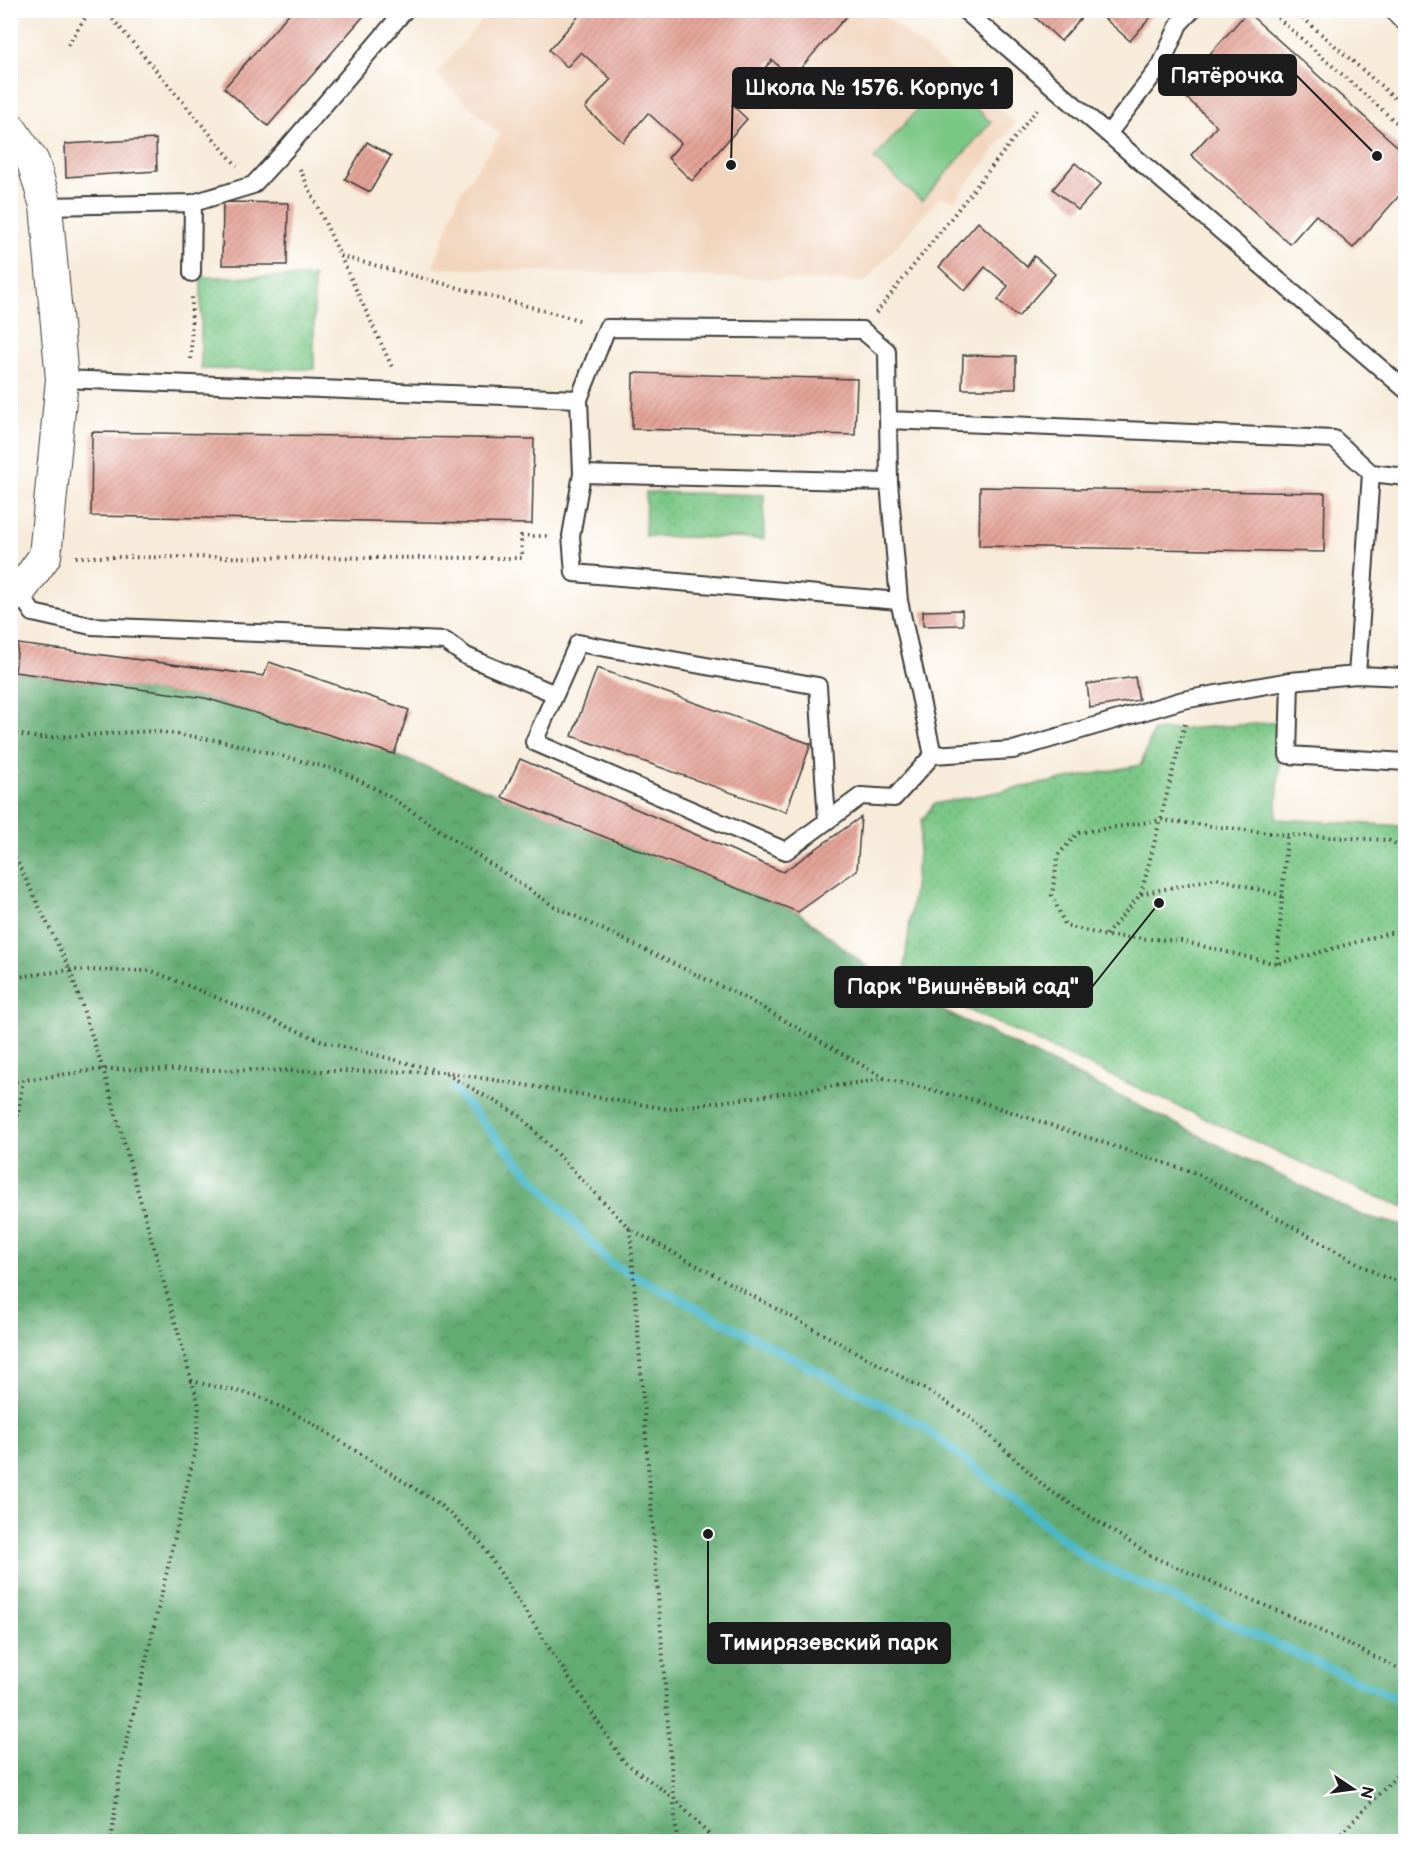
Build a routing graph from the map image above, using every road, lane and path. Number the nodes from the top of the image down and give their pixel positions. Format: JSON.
{"nodes":[{"id":1,"x":90,"y":10,"type":"edge"},
{"id":2,"x":105,"y":10,"type":"edge"},
{"id":3,"x":405,"y":10,"type":"edge"},
{"id":4,"x":964,"y":10,"type":"edge"},
{"id":5,"x":1192,"y":10,"type":"edge"},
{"id":6,"x":1269,"y":10,"type":"edge"},
{"id":7,"x":1294,"y":10,"type":"edge"},
{"id":8,"x":68,"y":45,"type":"dead end"},
{"id":9,"x":1054,"y":88,"type":"junction"},
{"id":10,"x":1406,"y":108,"type":"edge"},
{"id":11,"x":10,"y":128,"type":"edge"},
{"id":12,"x":1406,"y":131,"type":"edge"},
{"id":13,"x":1108,"y":134,"type":"junction"},
{"id":14,"x":289,"y":146,"type":"junction"},
{"id":15,"x":253,"y":185,"type":"junction"},
{"id":16,"x":193,"y":203,"type":"junction"},
{"id":17,"x":46,"y":206,"type":"junction"},
{"id":18,"x":340,"y":256,"type":"junction"},
{"id":19,"x":192,"y":273,"type":"joint"},
{"id":20,"x":607,"y":328,"type":"junction"},
{"id":21,"x":862,"y":330,"type":"junction"},
{"id":22,"x":62,"y":379,"type":"junction"},
{"id":23,"x":191,"y":384,"type":"junction"},
{"id":24,"x":1406,"y":390,"type":"edge"},
{"id":25,"x":403,"y":392,"type":"junction"},
{"id":26,"x":579,"y":399,"type":"junction"},
{"id":27,"x":889,"y":420,"type":"junction"},
{"id":28,"x":1371,"y":473,"type":"junction"},
{"id":29,"x":582,"y":474,"type":"junction"},
{"id":30,"x":1406,"y":477,"type":"edge"},
{"id":31,"x":889,"y":482,"type":"junction"},
{"id":32,"x":571,"y":536,"type":"junction"},
{"id":33,"x":45,"y":556,"type":"junction"},
{"id":34,"x":15,"y":595,"type":"edge"},
{"id":35,"x":899,"y":601,"type":"junction"},
{"id":36,"x":1357,"y":675,"type":"junction"},
{"id":37,"x":1406,"y":677,"type":"edge"},
{"id":38,"x":1290,"y":681,"type":"junction"},
{"id":39,"x":555,"y":694,"type":"junction"},
{"id":40,"x":1183,"y":700,"type":"junction"},
{"id":41,"x":10,"y":733,"type":"edge"},
{"id":42,"x":933,"y":755,"type":"junction"},
{"id":43,"x":1406,"y":762,"type":"edge"},
{"id":44,"x":1161,"y":820,"type":"junction"},
{"id":45,"x":827,"y":821,"type":"junction"},
{"id":46,"x":1287,"y":836,"type":"junction"},
{"id":47,"x":10,"y":847,"type":"edge"},
{"id":48,"x":1406,"y":849,"type":"edge"},
{"id":49,"x":1141,"y":894,"type":"junction"},
{"id":50,"x":1282,"y":896,"type":"junction"},
{"id":51,"x":1406,"y":934,"type":"edge"},
{"id":52,"x":1106,"y":936,"type":"junction"},
{"id":53,"x":1277,"y":964,"type":"junction"},
{"id":54,"x":70,"y":970,"type":"junction"},
{"id":55,"x":10,"y":978,"type":"edge"},
{"id":56,"x":103,"y":1069,"type":"junction"},
{"id":57,"x":443,"y":1072,"type":"junction"},
{"id":58,"x":886,"y":1079,"type":"junction"},
{"id":59,"x":23,"y":1080,"type":"junction"},
{"id":60,"x":10,"y":1082,"type":"edge"},
{"id":61,"x":10,"y":1164,"type":"edge"},
{"id":62,"x":630,"y":1229,"type":"junction"},
{"id":63,"x":1406,"y":1284,"type":"edge"},
{"id":64,"x":191,"y":1381,"type":"junction"},
{"id":65,"x":1406,"y":1672,"type":"edge"},
{"id":66,"x":1406,"y":1766,"type":"edge"},
{"id":67,"x":674,"y":1798,"type":"junction"},
{"id":68,"x":111,"y":1842,"type":"edge"},
{"id":69,"x":677,"y":1842,"type":"edge"},
{"id":70,"x":716,"y":1842,"type":"edge"},
{"id":71,"x":1333,"y":1842,"type":"edge"}],
"edges":[{"from":1,"to":8,"type":"path"},
{"from":2,"to":15,"type":"path"},
{"from":3,"to":14,"type":"lane"},
{"from":4,"to":9,"type":"lane"},
{"from":5,"to":13,"type":"lane"},
{"from":6,"to":12,"type":"path"},
{"from":7,"to":10,"type":"path"},
{"from":9,"to":13,"type":"lane"},
{"from":9,"to":21,"type":"path"},
{"from":11,"to":17,"type":"street"},
{"from":13,"to":24,"type":"lane"},
{"from":14,"to":15,"type":"lane"},
{"from":14,"to":18,"type":"path"},
{"from":15,"to":16,"type":"lane"},
{"from":16,"to":17,"type":"lane"},
{"from":16,"to":19,"type":"lane"},
{"from":17,"to":22,"type":"street"},
{"from":18,"to":20,"type":"path"},
{"from":18,"to":25,"type":"path"},
{"from":19,"to":23,"type":"path"},
{"from":20,"to":21,"type":"lane"},
{"from":20,"to":26,"type":"lane"},
{"from":21,"to":27,"type":"lane"},
{"from":22,"to":23,"type":"lane"},
{"from":22,"to":33,"type":"street"},
{"from":23,"to":25,"type":"lane"},
{"from":25,"to":26,"type":"lane"},
{"from":26,"to":29,"type":"lane"},
{"from":27,"to":28,"type":"lane"},
{"from":27,"to":31,"type":"lane"},
{"from":28,"to":30,"type":"lane"},
{"from":28,"to":36,"type":"lane"},
{"from":29,"to":31,"type":"lane"},
{"from":29,"to":32,"type":"lane"},
{"from":31,"to":35,"type":"lane"},
{"from":32,"to":33,"type":"path"},
{"from":32,"to":35,"type":"lane"},
{"from":33,"to":34,"type":"street"},
{"from":34,"to":39,"type":"lane"},
{"from":35,"to":42,"type":"lane"},
{"from":36,"to":37,"type":"lane"},
{"from":36,"to":38,"type":"lane"},
{"from":38,"to":40,"type":"lane"},
{"from":38,"to":43,"type":"lane"},
{"from":39,"to":45,"type":"lane"},
{"from":39,"to":45,"type":"lane"},
{"from":40,"to":42,"type":"lane"},
{"from":40,"to":44,"type":"path"},
{"from":41,"to":58,"type":"path"},
{"from":42,"to":45,"type":"lane"},
{"from":44,"to":46,"type":"path"},
{"from":44,"to":49,"type":"path"},
{"from":44,"to":52,"type":"path"},
{"from":46,"to":48,"type":"path"},
{"from":46,"to":50,"type":"path"},
{"from":47,"to":54,"type":"path"},
{"from":49,"to":50,"type":"path"},
{"from":49,"to":52,"type":"path"},
{"from":50,"to":53,"type":"path"},
{"from":51,"to":53,"type":"path"},
{"from":52,"to":53,"type":"path"},
{"from":54,"to":55,"type":"path"},
{"from":54,"to":56,"type":"path"},
{"from":54,"to":57,"type":"path"},
{"from":56,"to":57,"type":"path"},
{"from":56,"to":59,"type":"path"},
{"from":56,"to":64,"type":"path"},
{"from":57,"to":58,"type":"path"},
{"from":57,"to":62,"type":"path"},
{"from":58,"to":63,"type":"path"},
{"from":59,"to":60,"type":"path"},
{"from":59,"to":61,"type":"path"},
{"from":62,"to":65,"type":"path"},
{"from":62,"to":67,"type":"path"},
{"from":64,"to":67,"type":"path"},
{"from":64,"to":68,"type":"path"},
{"from":66,"to":71,"type":"path"},
{"from":67,"to":69,"type":"path"},
{"from":67,"to":70,"type":"path"}]}
